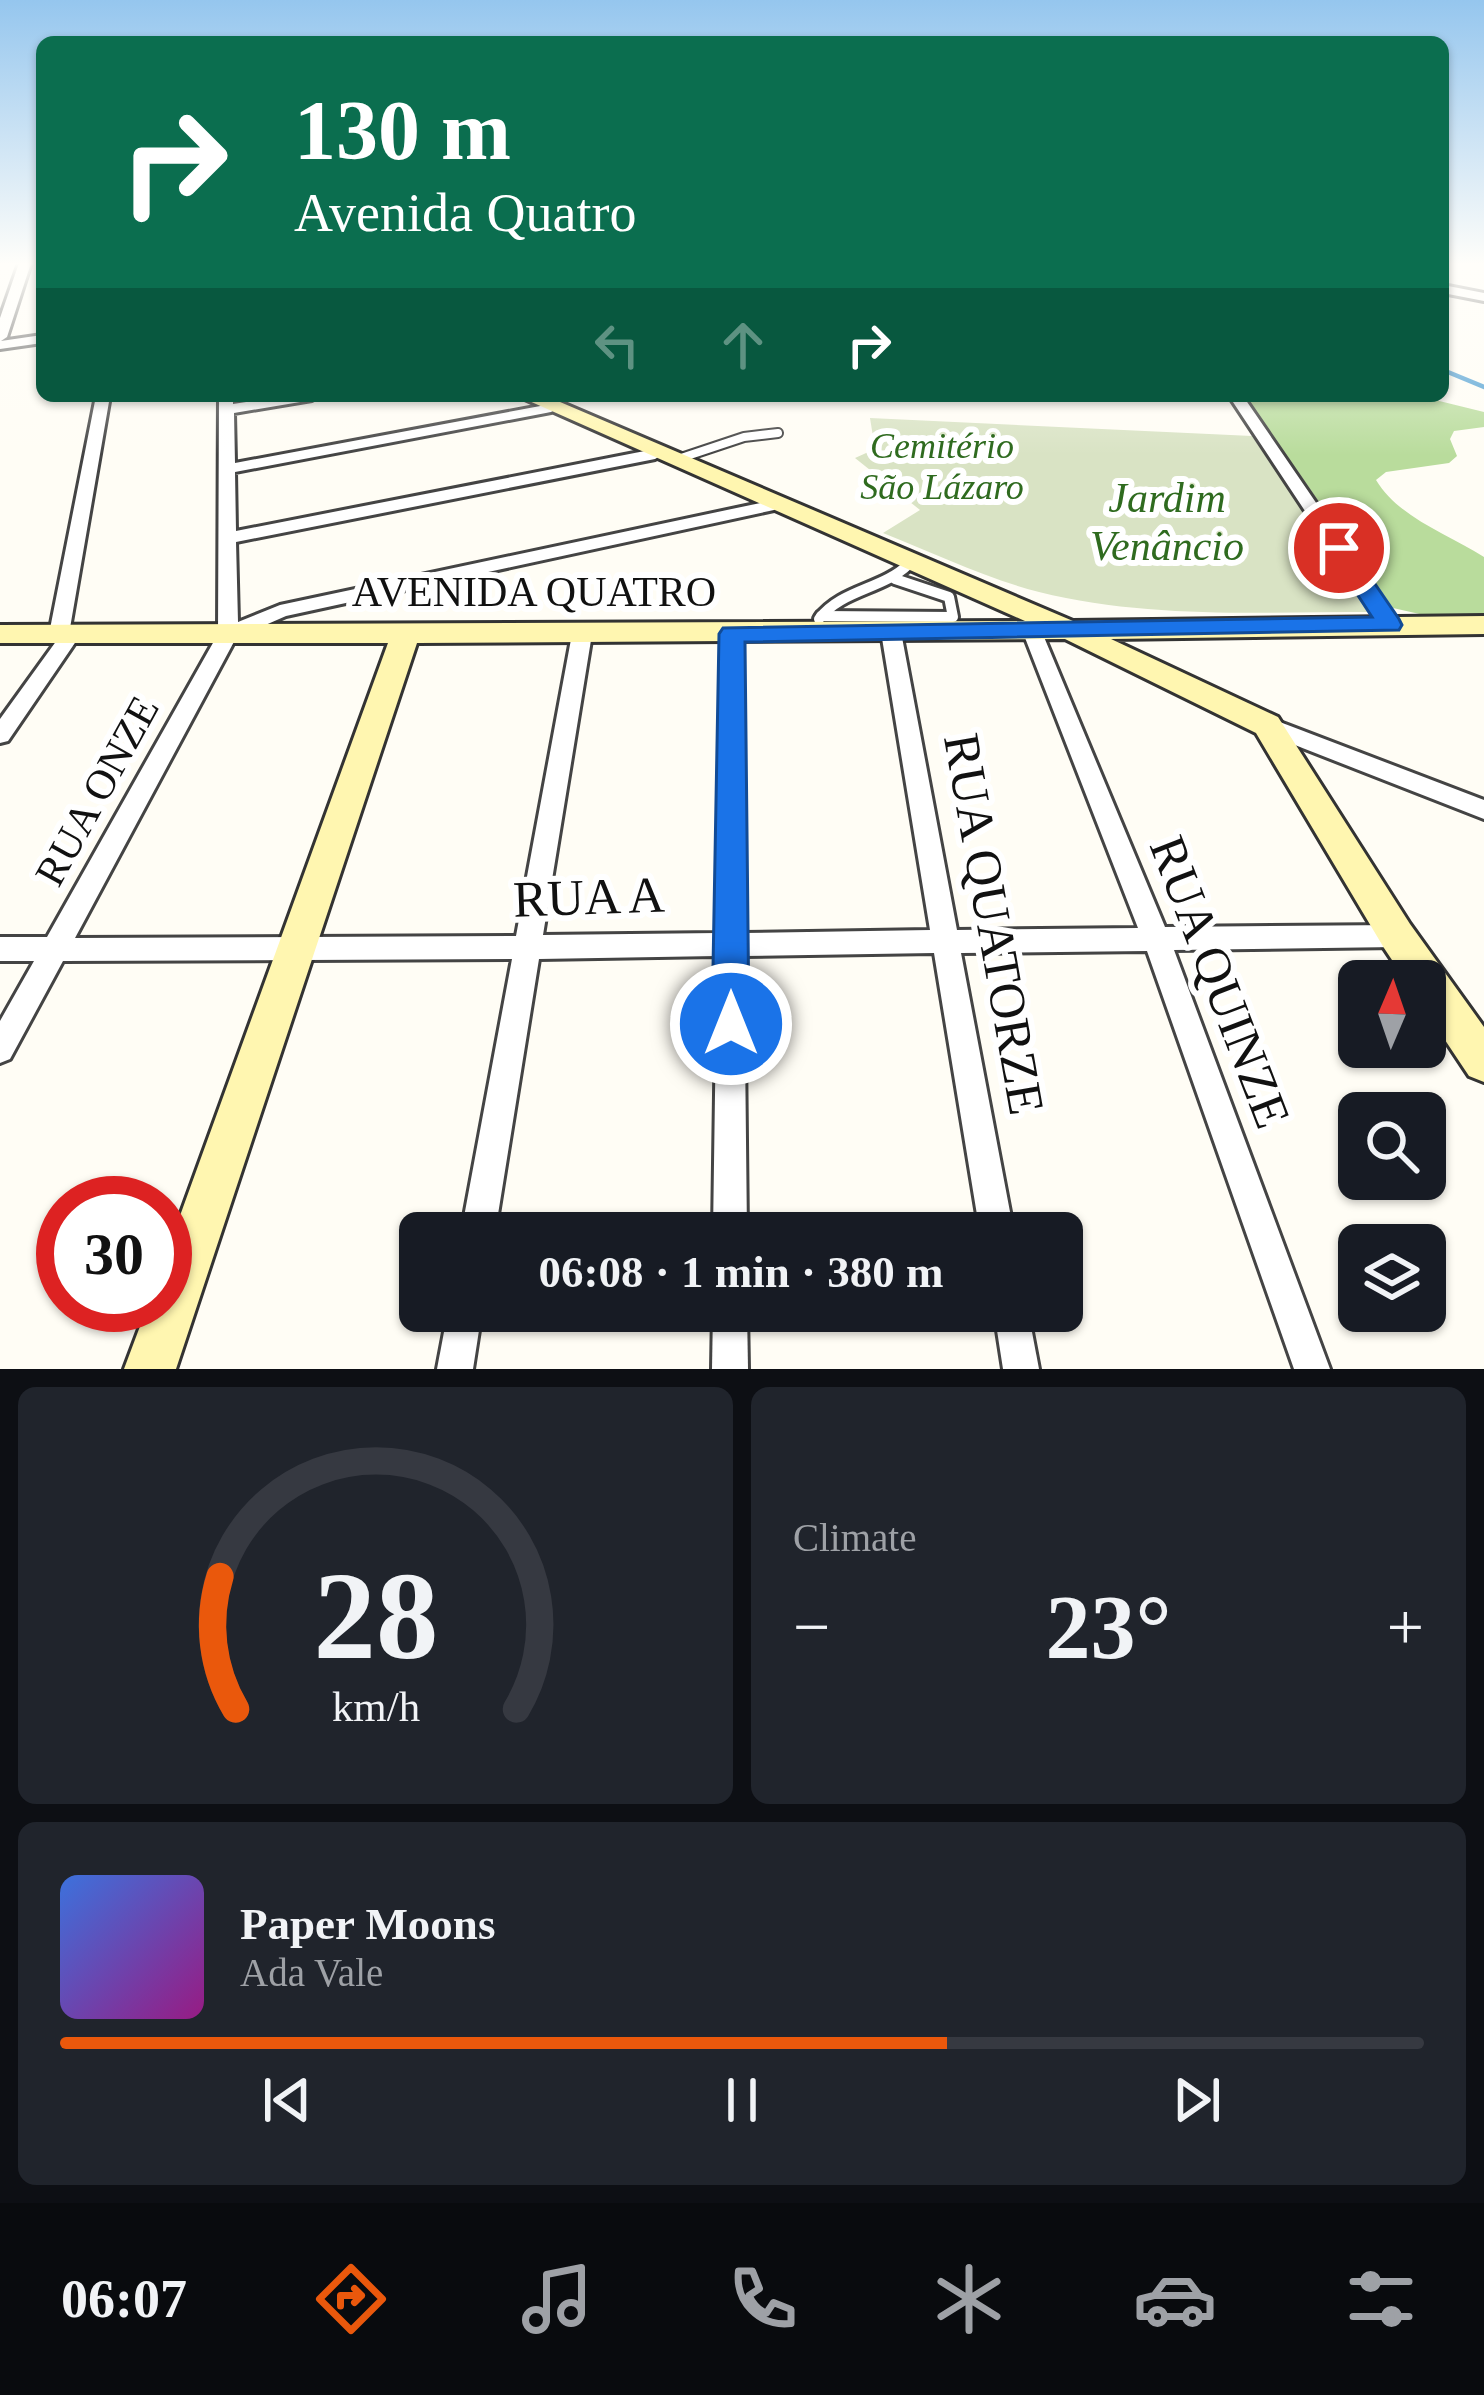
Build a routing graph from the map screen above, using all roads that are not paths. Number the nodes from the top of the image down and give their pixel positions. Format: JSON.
{"nodes":[{"id":1,"x":36,"y":339,"type":"edge"},
{"id":2,"x":0,"y":341,"type":"edge"},
{"id":3,"x":102,"y":402,"type":"edge"},
{"id":4,"x":539,"y":402,"type":"edge"},
{"id":5,"x":1240,"y":402,"type":"edge"},
{"id":6,"x":226,"y":403,"type":"edge"},
{"id":7,"x":778,"y":433,"type":"dead end"},
{"id":8,"x":663,"y":457,"type":"junction"},
{"id":9,"x":227,"y":469,"type":"junction"},
{"id":10,"x":774,"y":505,"type":"junction"},
{"id":11,"x":227,"y":538,"type":"junction"},
{"id":12,"x":902,"y":571,"type":"junction"},
{"id":13,"x":818,"y":624,"type":"junction"},
{"id":14,"x":1390,"y":625,"type":"junction"},
{"id":15,"x":1484,"y":625,"type":"edge"},
{"id":16,"x":1067,"y":629,"type":"junction"},
{"id":17,"x":1032,"y":630,"type":"junction"},
{"id":18,"x":890,"y":632,"type":"junction"},
{"id":19,"x":0,"y":634,"type":"edge"},
{"id":20,"x":65,"y":634,"type":"junction"},
{"id":21,"x":228,"y":634,"type":"junction"},
{"id":22,"x":581,"y":634,"type":"junction"},
{"id":23,"x":732,"y":634,"type":"junction"},
{"id":24,"x":405,"y":635,"type":"junction"},
{"id":25,"x":1267,"y":725,"type":"junction"},
{"id":26,"x":0,"y":736,"type":"edge"},
{"id":27,"x":1484,"y":810,"type":"edge"},
{"id":28,"x":1397,"y":936,"type":"junction"},
{"id":29,"x":946,"y":939,"type":"junction"},
{"id":30,"x":1156,"y":939,"type":"junction"},
{"id":31,"x":731,"y":941,"type":"junction"},
{"id":32,"x":525,"y":947,"type":"junction"},
{"id":33,"x":56,"y":948,"type":"junction"},
{"id":34,"x":0,"y":949,"type":"edge"},
{"id":35,"x":295,"y":950,"type":"junction"},
{"id":36,"x":0,"y":1049,"type":"edge"},
{"id":37,"x":1484,"y":1062,"type":"edge"},
{"id":38,"x":481,"y":1212,"type":"edge"},
{"id":39,"x":730,"y":1212,"type":"edge"},
{"id":40,"x":993,"y":1212,"type":"edge"},
{"id":41,"x":461,"y":1332,"type":"edge"},
{"id":42,"x":730,"y":1332,"type":"edge"},
{"id":43,"x":1015,"y":1332,"type":"edge"},
{"id":44,"x":150,"y":1369,"type":"edge"},
{"id":45,"x":455,"y":1369,"type":"edge"},
{"id":46,"x":730,"y":1369,"type":"edge"},
{"id":47,"x":1021,"y":1369,"type":"edge"},
{"id":48,"x":1312,"y":1369,"type":"edge"}],
"edges":[{"from":1,"to":2,"type":"street"},
{"from":3,"to":20,"type":"street"},
{"from":4,"to":8,"type":"main road"},
{"from":4,"to":9,"type":"street"},
{"from":5,"to":14,"type":"street"},
{"from":6,"to":9,"type":"street"},
{"from":7,"to":8,"type":"lane"},
{"from":8,"to":10,"type":"main road"},
{"from":8,"to":11,"type":"street"},
{"from":9,"to":11,"type":"street"},
{"from":10,"to":12,"type":"main road"},
{"from":10,"to":21,"type":"street"},
{"from":11,"to":21,"type":"street"},
{"from":12,"to":13,"type":"lane"},
{"from":12,"to":13,"type":"lane"},
{"from":12,"to":16,"type":"main road"},
{"from":13,"to":18,"type":"main road","name":"AVENIDA QUATRO"},
{"from":13,"to":23,"type":"main road","name":"AVENIDA QUATRO"},
{"from":14,"to":15,"type":"main road","name":"AVENIDA QUATRO"},
{"from":14,"to":16,"type":"main road","name":"AVENIDA QUATRO"},
{"from":16,"to":17,"type":"main road","name":"AVENIDA QUATRO"},
{"from":16,"to":25,"type":"main road"},
{"from":17,"to":18,"type":"main road","name":"AVENIDA QUATRO"},
{"from":17,"to":30,"type":"street","name":"RUA QUINZE"},
{"from":18,"to":29,"type":"street","name":"RUA QUATORZE"},
{"from":19,"to":20,"type":"main road","name":"AVENIDA QUATRO"},
{"from":20,"to":21,"type":"main road","name":"AVENIDA QUATRO"},
{"from":20,"to":26,"type":"street"},
{"from":21,"to":24,"type":"main road","name":"AVENIDA QUATRO"},
{"from":21,"to":33,"type":"street","name":"RUA ONZE"},
{"from":22,"to":23,"type":"main road","name":"AVENIDA QUATRO"},
{"from":22,"to":24,"type":"main road","name":"AVENIDA QUATRO"},
{"from":22,"to":32,"type":"street"},
{"from":23,"to":31,"type":"street"},
{"from":24,"to":35,"type":"main road"},
{"from":25,"to":27,"type":"street"},
{"from":25,"to":28,"type":"main road"},
{"from":28,"to":30,"type":"street","name":"RUA A"},
{"from":28,"to":37,"type":"main road"},
{"from":29,"to":30,"type":"street","name":"RUA A"},
{"from":29,"to":31,"type":"street","name":"RUA A"},
{"from":29,"to":40,"type":"street","name":"RUA QUATORZE"},
{"from":30,"to":48,"type":"street","name":"RUA QUINZE"},
{"from":31,"to":32,"type":"street","name":"RUA A"},
{"from":31,"to":39,"type":"street"},
{"from":32,"to":35,"type":"street","name":"RUA A"},
{"from":32,"to":38,"type":"street"},
{"from":33,"to":34,"type":"street","name":"RUA A"},
{"from":33,"to":35,"type":"street","name":"RUA A"},
{"from":33,"to":36,"type":"street","name":"RUA ONZE"},
{"from":35,"to":44,"type":"main road"},
{"from":41,"to":45,"type":"street"},
{"from":42,"to":46,"type":"street"},
{"from":43,"to":47,"type":"street"}]}
